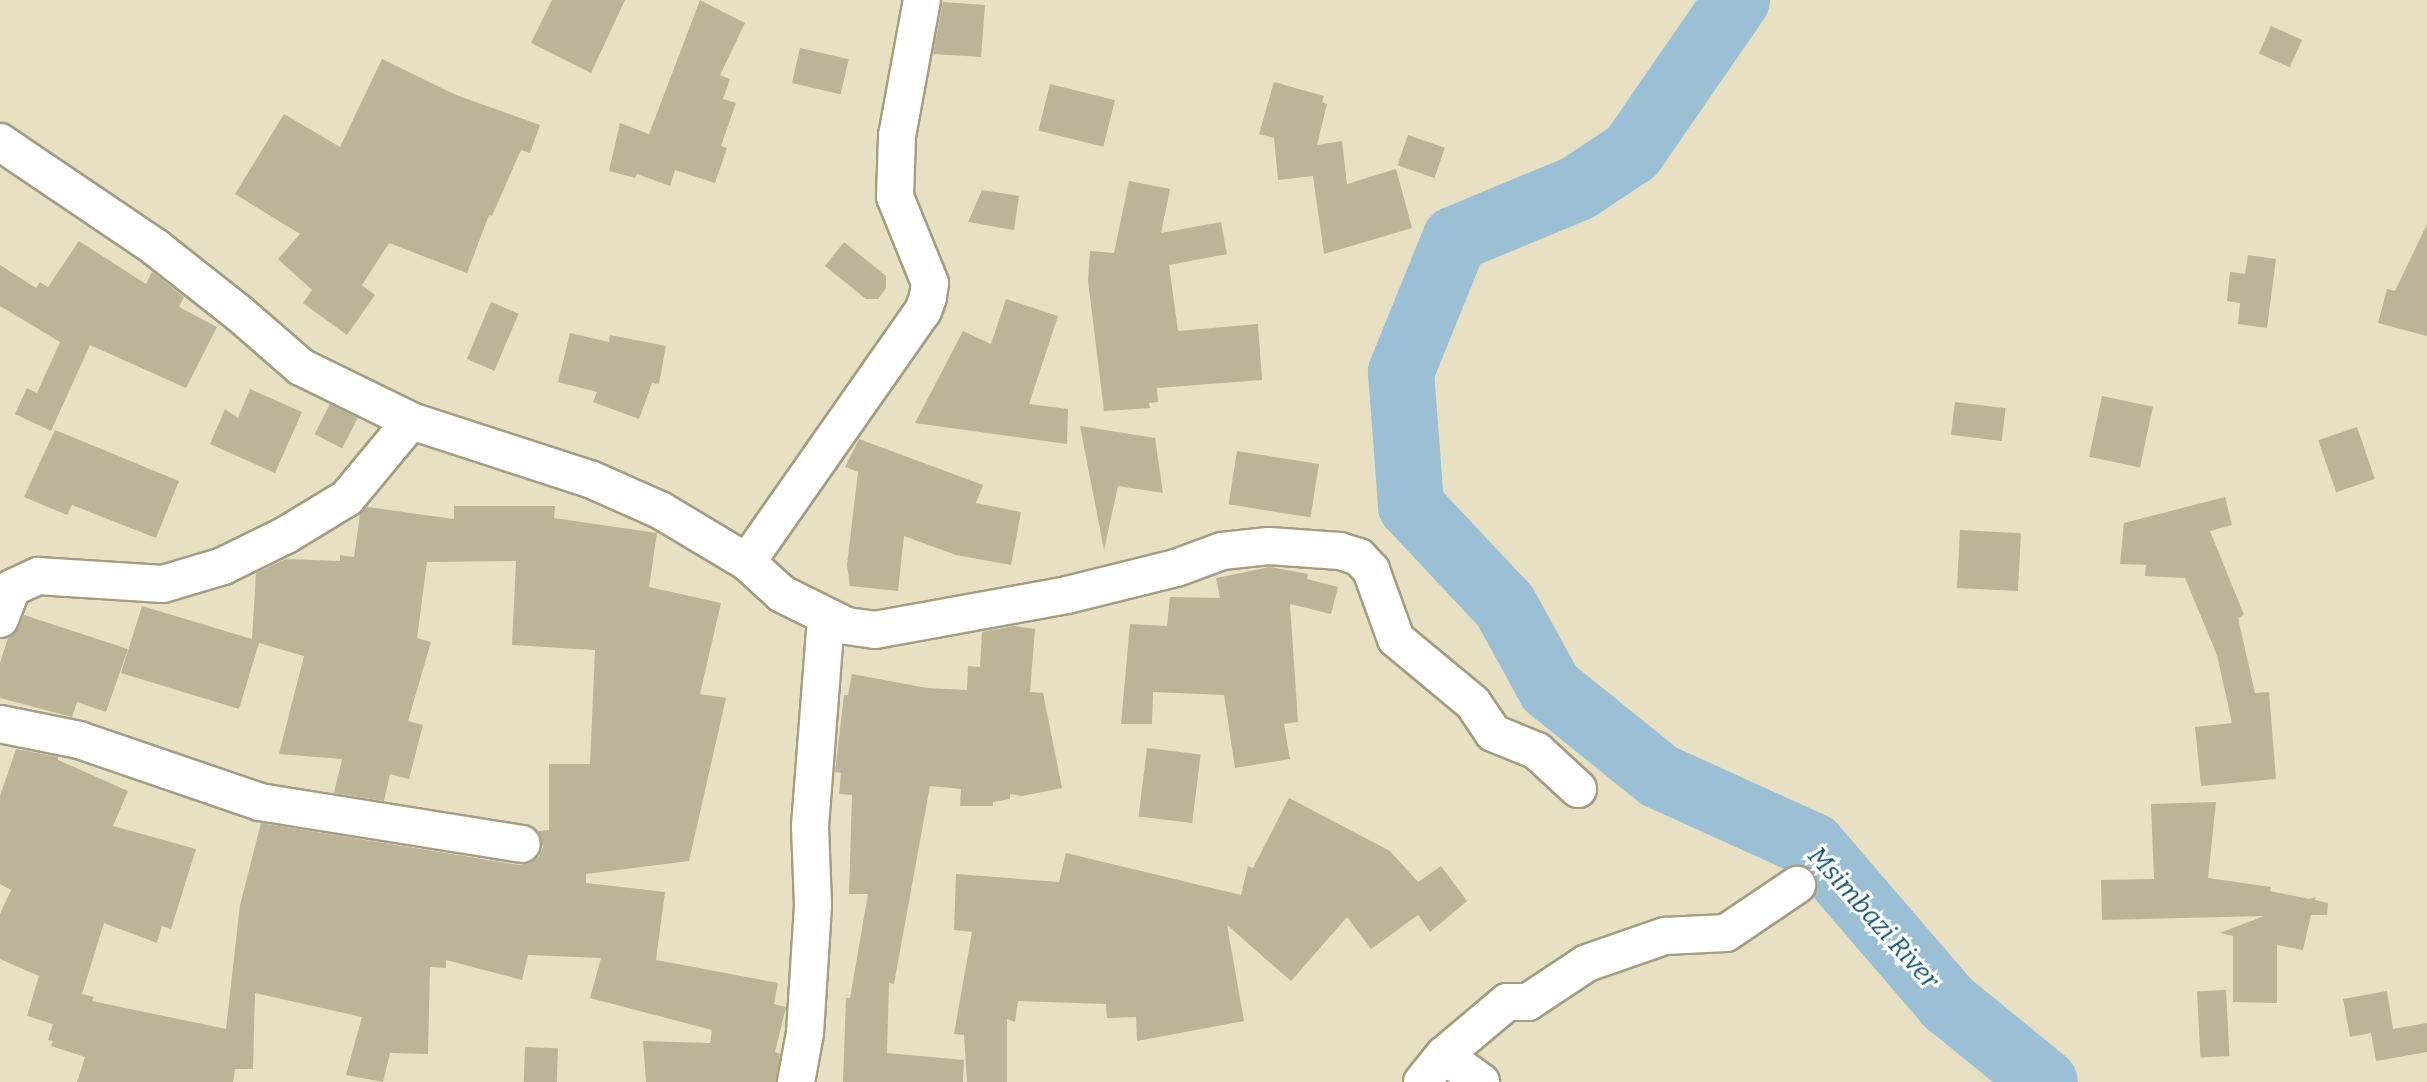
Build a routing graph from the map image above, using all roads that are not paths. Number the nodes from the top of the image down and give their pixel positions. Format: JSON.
{"nodes":[{"id":1,"x":922,"y":0,"type":"edge"},
{"id":2,"x":0,"y":142,"type":"edge"},
{"id":3,"x":411,"y":421,"type":"junction"},
{"id":4,"x":747,"y":562,"type":"junction"},
{"id":5,"x":826,"y":617,"type":"junction"},
{"id":6,"x":0,"y":619,"type":"edge"},
{"id":7,"x":0,"y":724,"type":"edge"},
{"id":8,"x":1578,"y":789,"type":"dead end"},
{"id":9,"x":522,"y":844,"type":"dead end"},
{"id":10,"x":1797,"y":885,"type":"dead end"},
{"id":11,"x":1444,"y":1055,"type":"junction"},
{"id":12,"x":796,"y":1082,"type":"edge"},
{"id":13,"x":1422,"y":1082,"type":"edge"},
{"id":14,"x":1481,"y":1082,"type":"edge"}],
"edges":[{"from":1,"to":4,"type":"street"},
{"from":2,"to":3,"type":"street"},
{"from":3,"to":4,"type":"street"},
{"from":3,"to":6,"type":"street"},
{"from":4,"to":5,"type":"street"},
{"from":5,"to":8,"type":"street"},
{"from":5,"to":12,"type":"street"},
{"from":7,"to":9,"type":"street"},
{"from":10,"to":11,"type":"street"},
{"from":11,"to":13,"type":"street"},
{"from":11,"to":14,"type":"street"}]}
